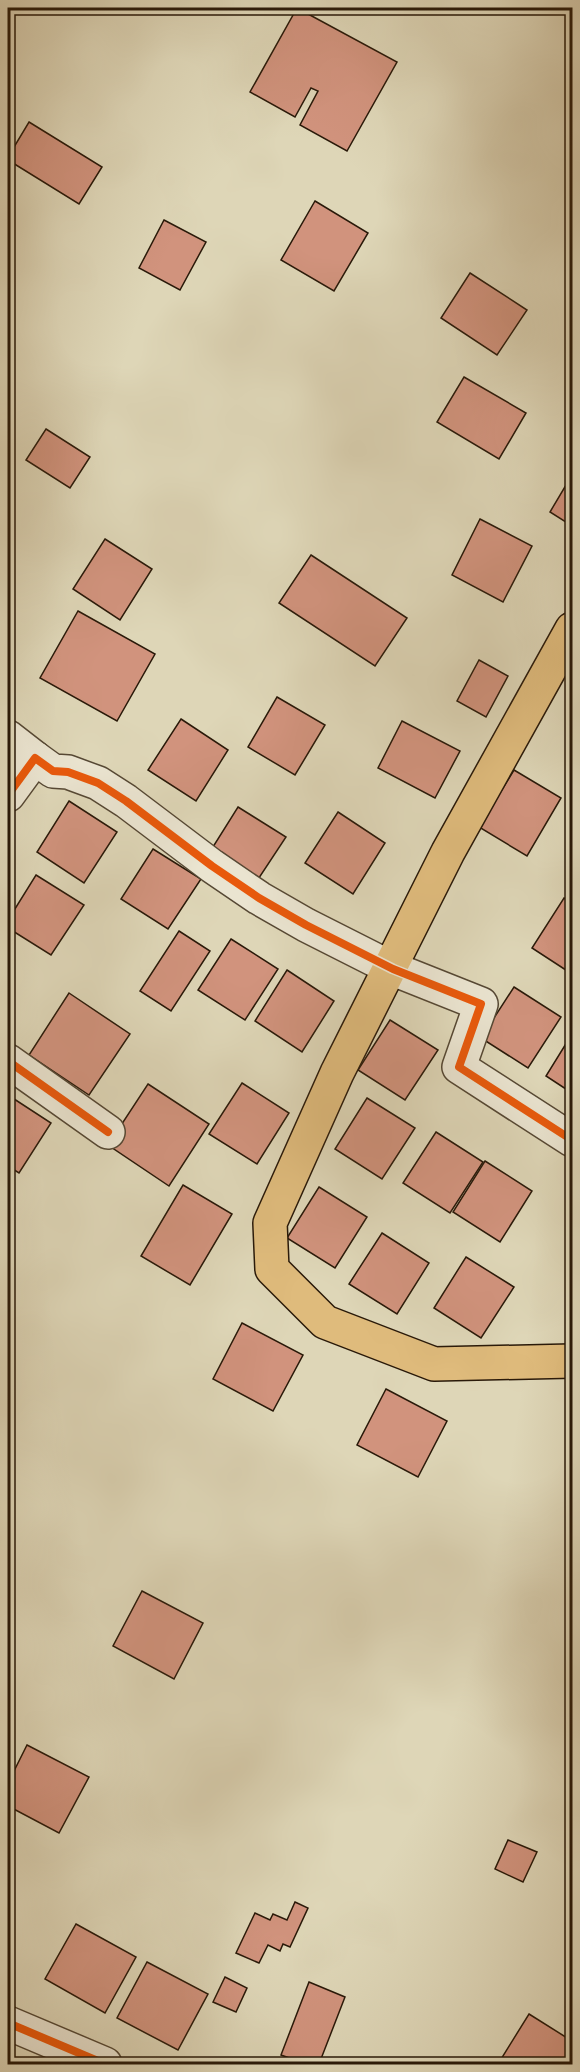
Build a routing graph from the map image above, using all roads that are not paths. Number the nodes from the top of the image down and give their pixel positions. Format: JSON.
{"nodes":[{"id":1,"x":573,"y":629,"type":"edge"},
{"id":2,"x":8,"y":737,"type":"edge"},
{"id":3,"x":35,"y":759,"type":"junction"},
{"id":4,"x":8,"y":795,"type":"edge"},
{"id":5,"x":390,"y":968,"type":"junction"},
{"id":6,"x":8,"y":1060,"type":"edge"},
{"id":7,"x":108,"y":1132,"type":"dead end"},
{"id":8,"x":573,"y":1140,"type":"edge"},
{"id":9,"x":573,"y":1361,"type":"edge"},
{"id":10,"x":8,"y":2023,"type":"edge"},
{"id":11,"x":105,"y":2064,"type":"edge"}],
"edges":[{"from":1,"to":5,"type":"main road"},
{"from":2,"to":3,"type":"street"},
{"from":3,"to":4,"type":"street"},
{"from":3,"to":5,"type":"street"},
{"from":5,"to":8,"type":"street"},
{"from":5,"to":9,"type":"main road"},
{"from":6,"to":7,"type":"street"},
{"from":10,"to":11,"type":"street"}]}
